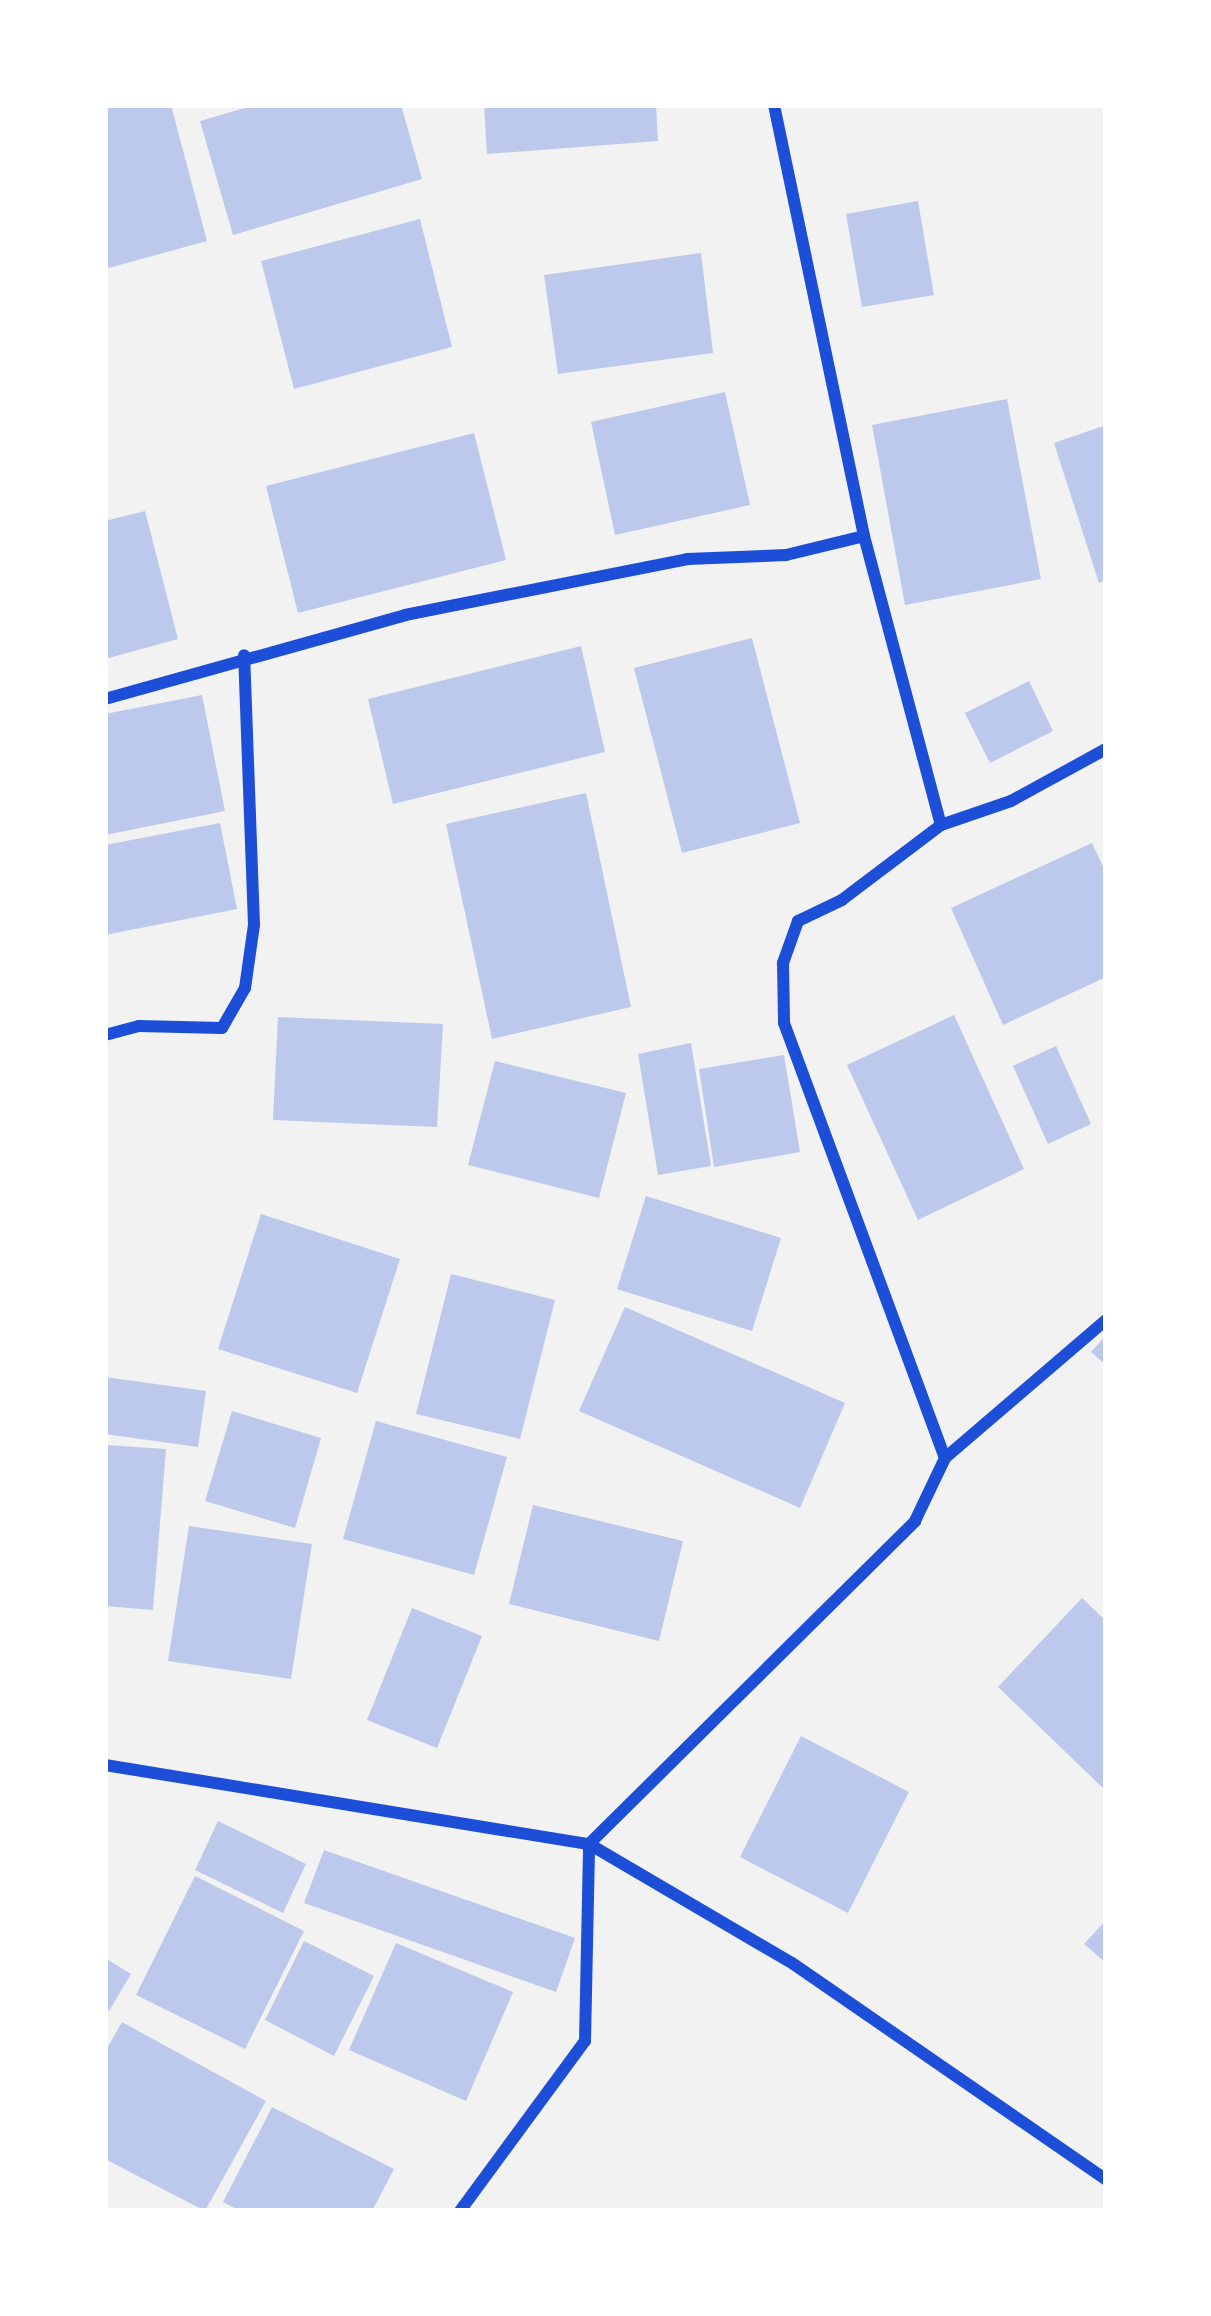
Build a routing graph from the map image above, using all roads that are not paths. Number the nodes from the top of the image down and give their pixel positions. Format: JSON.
{"nodes":[{"id":1,"x":774,"y":105,"type":"edge"},
{"id":2,"x":864,"y":536,"type":"junction"},
{"id":3,"x":244,"y":655,"type":"junction"},
{"id":4,"x":105,"y":699,"type":"edge"},
{"id":5,"x":1106,"y":749,"type":"edge"},
{"id":6,"x":941,"y":825,"type":"junction"},
{"id":7,"x":105,"y":1036,"type":"edge"},
{"id":8,"x":1106,"y":1319,"type":"edge"},
{"id":9,"x":945,"y":1458,"type":"junction"},
{"id":10,"x":105,"y":1765,"type":"edge"},
{"id":11,"x":589,"y":1844,"type":"junction"},
{"id":12,"x":1106,"y":2180,"type":"edge"},
{"id":13,"x":460,"y":2211,"type":"edge"}],
"edges":[{"from":1,"to":2,"type":"street"},
{"from":2,"to":3,"type":"street"},
{"from":2,"to":6,"type":"street"},
{"from":3,"to":4,"type":"street"},
{"from":3,"to":7,"type":"street"},
{"from":5,"to":6,"type":"street"},
{"from":6,"to":9,"type":"street"},
{"from":8,"to":9,"type":"street"},
{"from":9,"to":11,"type":"street"},
{"from":10,"to":11,"type":"street"},
{"from":11,"to":12,"type":"street"},
{"from":11,"to":13,"type":"street"}]}
